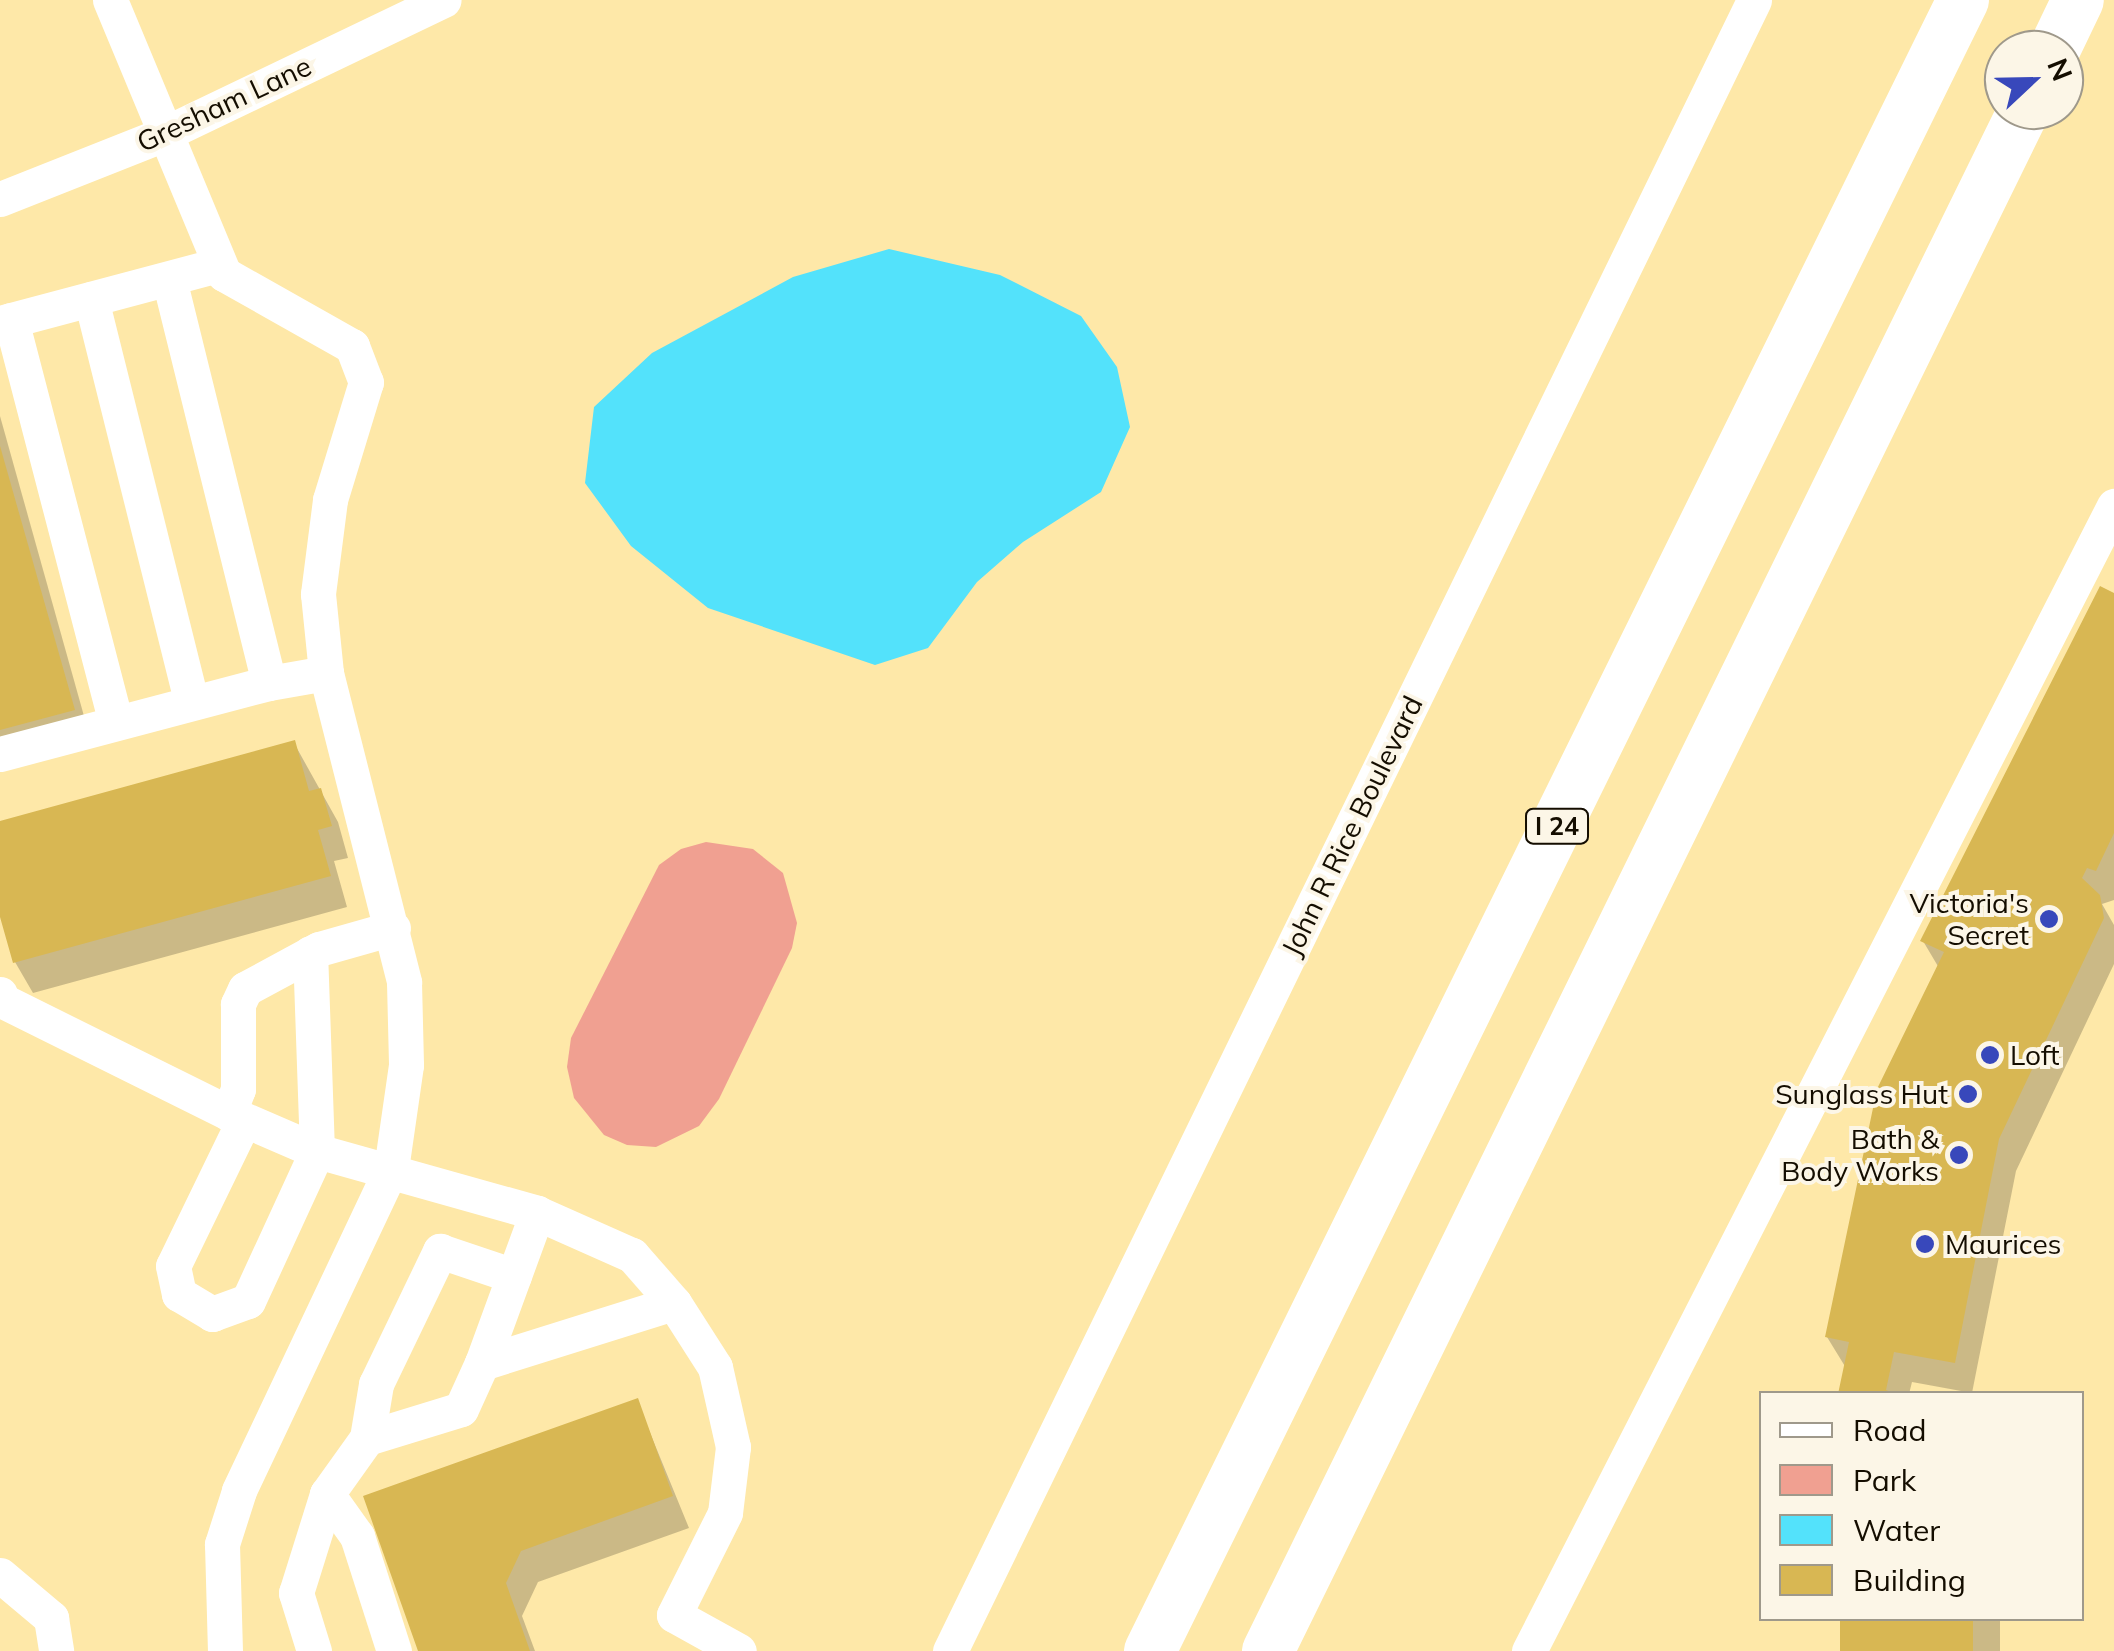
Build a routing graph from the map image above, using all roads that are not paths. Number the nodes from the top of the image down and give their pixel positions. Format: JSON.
{"nodes":[{"id":1,"x":110,"y":0,"type":"edge"},
{"id":2,"x":444,"y":0,"type":"edge"},
{"id":3,"x":1754,"y":0,"type":"edge"},
{"id":4,"x":1963,"y":0,"type":"edge"},
{"id":5,"x":2078,"y":0,"type":"edge"},
{"id":6,"x":2064,"y":30,"type":"edge"},
{"id":7,"x":2014,"y":130,"type":"edge"},
{"id":8,"x":164,"y":134,"type":"junction"},
{"id":9,"x":0,"y":199,"type":"edge"},
{"id":10,"x":218,"y":265,"type":"junction"},
{"id":11,"x":169,"y":278,"type":"junction"},
{"id":12,"x":92,"y":299,"type":"junction"},
{"id":13,"x":6,"y":322,"type":"edge"},
{"id":14,"x":2114,"y":506,"type":"edge"},
{"id":15,"x":326,"y":673,"type":"junction"},
{"id":16,"x":269,"y":683,"type":"junction"},
{"id":17,"x":192,"y":704,"type":"junction"},
{"id":18,"x":116,"y":723,"type":"junction"},
{"id":19,"x":0,"y":754,"type":"edge"},
{"id":20,"x":394,"y":928,"type":"junction"},
{"id":21,"x":310,"y":953,"type":"junction"},
{"id":22,"x":0,"y":994,"type":"edge"},
{"id":23,"x":236,"y":1116,"type":"junction"},
{"id":24,"x":317,"y":1151,"type":"junction"},
{"id":25,"x":391,"y":1168,"type":"junction"},
{"id":26,"x":537,"y":1214,"type":"junction"},
{"id":27,"x":514,"y":1276,"type":"junction"},
{"id":28,"x":674,"y":1303,"type":"junction"},
{"id":29,"x":482,"y":1363,"type":"junction"},
{"id":30,"x":367,"y":1438,"type":"junction"},
{"id":31,"x":328,"y":1494,"type":"junction"},
{"id":32,"x":0,"y":1575,"type":"edge"},
{"id":33,"x":56,"y":1651,"type":"edge"},
{"id":34,"x":226,"y":1651,"type":"edge"},
{"id":35,"x":314,"y":1651,"type":"edge"},
{"id":36,"x":394,"y":1651,"type":"edge"},
{"id":37,"x":739,"y":1651,"type":"edge"},
{"id":38,"x":950,"y":1651,"type":"edge"},
{"id":39,"x":1150,"y":1651,"type":"edge"},
{"id":40,"x":1268,"y":1651,"type":"edge"},
{"id":41,"x":1529,"y":1651,"type":"edge"}],
"edges":[{"from":1,"to":8,"type":"street"},
{"from":2,"to":8,"type":"street","name":"Gresham Lane"},
{"from":3,"to":38,"type":"street","name":"John R Rice Boulevard"},
{"from":4,"to":39,"type":"highway","number":"I 24"},
{"from":5,"to":6,"type":"highway"},
{"from":7,"to":40,"type":"highway"},
{"from":8,"to":9,"type":"street","name":"Gresham Lane"},
{"from":8,"to":10,"type":"street"},
{"from":10,"to":11,"type":"street"},
{"from":10,"to":15,"type":"street"},
{"from":11,"to":12,"type":"street"},
{"from":11,"to":16,"type":"street"},
{"from":12,"to":13,"type":"street"},
{"from":12,"to":17,"type":"street"},
{"from":13,"to":18,"type":"street"},
{"from":14,"to":41,"type":"street"},
{"from":15,"to":16,"type":"street"},
{"from":15,"to":20,"type":"street"},
{"from":16,"to":17,"type":"street"},
{"from":17,"to":18,"type":"street"},
{"from":18,"to":19,"type":"street"},
{"from":20,"to":21,"type":"street"},
{"from":20,"to":25,"type":"street"},
{"from":21,"to":23,"type":"street"},
{"from":21,"to":24,"type":"street"},
{"from":22,"to":23,"type":"street"},
{"from":23,"to":24,"type":"street"},
{"from":23,"to":24,"type":"street"},
{"from":24,"to":25,"type":"street"},
{"from":25,"to":26,"type":"street"},
{"from":25,"to":34,"type":"street"},
{"from":26,"to":27,"type":"street"},
{"from":26,"to":28,"type":"street"},
{"from":27,"to":29,"type":"street"},
{"from":27,"to":30,"type":"street"},
{"from":28,"to":29,"type":"street"},
{"from":28,"to":37,"type":"street"},
{"from":29,"to":30,"type":"street"},
{"from":30,"to":31,"type":"street"},
{"from":31,"to":35,"type":"street"},
{"from":31,"to":36,"type":"street"},
{"from":32,"to":33,"type":"street"}]}
